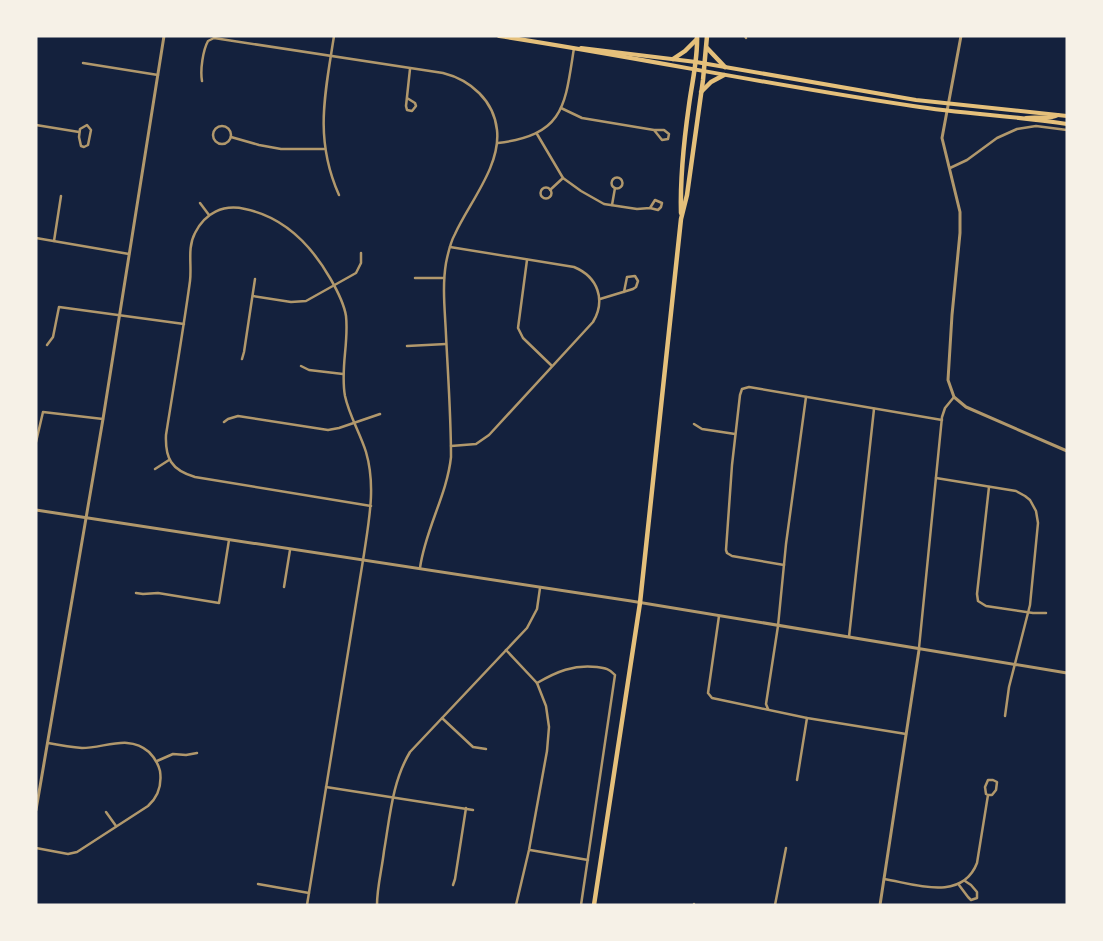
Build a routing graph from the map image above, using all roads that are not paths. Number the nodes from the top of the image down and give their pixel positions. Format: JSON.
{"nodes":[{"id":1,"x":164,"y":36,"type":"edge"},
{"id":2,"x":334,"y":36,"type":"edge"},
{"id":3,"x":499,"y":36,"type":"edge"},
{"id":4,"x":707,"y":36,"type":"edge"},
{"id":5,"x":961,"y":36,"type":"edge"},
{"id":6,"x":697,"y":38,"type":"edge"},
{"id":7,"x":574,"y":48,"type":"junction"},
{"id":8,"x":706,"y":48,"type":"junction"},
{"id":9,"x":331,"y":55,"type":"junction"},
{"id":10,"x":673,"y":58,"type":"junction"},
{"id":11,"x":696,"y":62,"type":"junction"},
{"id":12,"x":83,"y":63,"type":"dead end"},
{"id":13,"x":705,"y":63,"type":"junction"},
{"id":14,"x":725,"y":66,"type":"junction"},
{"id":15,"x":410,"y":68,"type":"junction"},
{"id":16,"x":695,"y":70,"type":"junction"},
{"id":17,"x":704,"y":72,"type":"junction"},
{"id":18,"x":724,"y":75,"type":"junction"},
{"id":19,"x":158,"y":76,"type":"junction"},
{"id":20,"x":202,"y":81,"type":"dead end"},
{"id":21,"x":702,"y":92,"type":"junction"},
{"id":22,"x":407,"y":98,"type":"junction"},
{"id":23,"x":949,"y":103,"type":"junction"},
{"id":24,"x":561,"y":108,"type":"junction"},
{"id":25,"x":947,"y":110,"type":"junction"},
{"id":26,"x":1059,"y":114,"type":"junction"},
{"id":27,"x":1067,"y":116,"type":"edge"},
{"id":28,"x":1022,"y":118,"type":"junction"},
{"id":29,"x":1067,"y":124,"type":"edge"},
{"id":30,"x":36,"y":125,"type":"edge"},
{"id":31,"x":654,"y":130,"type":"junction"},
{"id":32,"x":1067,"y":130,"type":"edge"},
{"id":33,"x":79,"y":132,"type":"junction"},
{"id":34,"x":537,"y":134,"type":"junction"},
{"id":35,"x":231,"y":137,"type":"junction"},
{"id":36,"x":498,"y":143,"type":"junction"},
{"id":37,"x":324,"y":148,"type":"junction"},
{"id":38,"x":950,"y":168,"type":"junction"},
{"id":39,"x":563,"y":178,"type":"junction"},
{"id":40,"x":616,"y":188,"type":"junction"},
{"id":41,"x":550,"y":190,"type":"junction"},
{"id":42,"x":339,"y":195,"type":"dead end"},
{"id":43,"x":61,"y":196,"type":"dead end"},
{"id":44,"x":200,"y":203,"type":"dead end"},
{"id":45,"x":612,"y":205,"type":"junction"},
{"id":46,"x":650,"y":208,"type":"junction"},
{"id":47,"x":209,"y":215,"type":"junction"},
{"id":48,"x":681,"y":219,"type":"junction"},
{"id":49,"x":36,"y":238,"type":"edge"},
{"id":50,"x":54,"y":241,"type":"junction"},
{"id":51,"x":450,"y":247,"type":"junction"},
{"id":52,"x":361,"y":253,"type":"dead end"},
{"id":53,"x":129,"y":254,"type":"junction"},
{"id":54,"x":527,"y":259,"type":"junction"},
{"id":55,"x":415,"y":278,"type":"dead end"},
{"id":56,"x":444,"y":278,"type":"junction"},
{"id":57,"x":255,"y":279,"type":"dead end"},
{"id":58,"x":335,"y":285,"type":"junction"},
{"id":59,"x":624,"y":292,"type":"junction"},
{"id":60,"x":253,"y":296,"type":"junction"},
{"id":61,"x":600,"y":299,"type":"junction"},
{"id":62,"x":119,"y":315,"type":"junction"},
{"id":63,"x":184,"y":324,"type":"junction"},
{"id":64,"x":446,"y":344,"type":"junction"},
{"id":65,"x":48,"y":345,"type":"dead end"},
{"id":66,"x":407,"y":346,"type":"dead end"},
{"id":67,"x":242,"y":359,"type":"dead end"},
{"id":68,"x":300,"y":366,"type":"dead end"},
{"id":69,"x":552,"y":366,"type":"junction"},
{"id":70,"x":343,"y":374,"type":"junction"},
{"id":71,"x":806,"y":397,"type":"junction"},
{"id":72,"x":954,"y":397,"type":"junction"},
{"id":73,"x":874,"y":409,"type":"junction"},
{"id":74,"x":380,"y":414,"type":"dead end"},
{"id":75,"x":102,"y":419,"type":"junction"},
{"id":76,"x":942,"y":420,"type":"junction"},
{"id":77,"x":224,"y":422,"type":"dead end"},
{"id":78,"x":355,"y":423,"type":"junction"},
{"id":79,"x":694,"y":424,"type":"dead end"},
{"id":80,"x":735,"y":434,"type":"junction"},
{"id":81,"x":36,"y":442,"type":"edge"},
{"id":82,"x":451,"y":446,"type":"junction"},
{"id":83,"x":1067,"y":451,"type":"edge"},
{"id":84,"x":169,"y":460,"type":"junction"},
{"id":85,"x":155,"y":469,"type":"dead end"},
{"id":86,"x":936,"y":478,"type":"junction"},
{"id":87,"x":989,"y":487,"type":"junction"},
{"id":88,"x":371,"y":506,"type":"junction"},
{"id":89,"x":36,"y":510,"type":"edge"},
{"id":90,"x":85,"y":517,"type":"junction"},
{"id":91,"x":229,"y":540,"type":"junction"},
{"id":92,"x":290,"y":550,"type":"junction"},
{"id":93,"x":363,"y":561,"type":"junction"},
{"id":94,"x":784,"y":565,"type":"junction"},
{"id":95,"x":420,"y":570,"type":"junction"},
{"id":96,"x":284,"y":587,"type":"dead end"},
{"id":97,"x":540,"y":588,"type":"junction"},
{"id":98,"x":136,"y":593,"type":"dead end"},
{"id":99,"x":640,"y":603,"type":"junction"},
{"id":100,"x":1028,"y":613,"type":"junction"},
{"id":101,"x":1046,"y":613,"type":"dead end"},
{"id":102,"x":719,"y":616,"type":"junction"},
{"id":103,"x":778,"y":626,"type":"junction"},
{"id":104,"x":849,"y":638,"type":"junction"},
{"id":105,"x":506,"y":650,"type":"junction"},
{"id":106,"x":919,"y":650,"type":"junction"},
{"id":107,"x":1015,"y":665,"type":"junction"},
{"id":108,"x":1067,"y":673,"type":"edge"},
{"id":109,"x":536,"y":683,"type":"junction"},
{"id":110,"x":768,"y":709,"type":"junction"},
{"id":111,"x":1005,"y":716,"type":"dead end"},
{"id":112,"x":442,"y":718,"type":"junction"},
{"id":113,"x":807,"y":718,"type":"junction"},
{"id":114,"x":906,"y":734,"type":"junction"},
{"id":115,"x":48,"y":743,"type":"junction"},
{"id":116,"x":486,"y":749,"type":"dead end"},
{"id":117,"x":197,"y":753,"type":"dead end"},
{"id":118,"x":157,"y":761,"type":"junction"},
{"id":119,"x":797,"y":780,"type":"dead end"},
{"id":120,"x":326,"y":787,"type":"junction"},
{"id":121,"x":38,"y":793,"type":"edge"},
{"id":122,"x":988,"y":796,"type":"junction"},
{"id":123,"x":393,"y":798,"type":"junction"},
{"id":124,"x":466,"y":808,"type":"junction"},
{"id":125,"x":36,"y":810,"type":"edge"},
{"id":126,"x":473,"y":810,"type":"dead end"},
{"id":127,"x":106,"y":812,"type":"dead end"},
{"id":128,"x":116,"y":826,"type":"junction"},
{"id":129,"x":36,"y":848,"type":"edge"},
{"id":130,"x":786,"y":848,"type":"dead end"},
{"id":131,"x":529,"y":850,"type":"junction"},
{"id":132,"x":588,"y":860,"type":"junction"},
{"id":133,"x":884,"y":879,"type":"junction"},
{"id":134,"x":965,"y":881,"type":"junction"},
{"id":135,"x":258,"y":884,"type":"dead end"},
{"id":136,"x":453,"y":885,"type":"dead end"},
{"id":137,"x":959,"y":885,"type":"junction"},
{"id":138,"x":309,"y":894,"type":"junction"},
{"id":139,"x":307,"y":905,"type":"edge"},
{"id":140,"x":377,"y":905,"type":"edge"},
{"id":141,"x":516,"y":905,"type":"edge"},
{"id":142,"x":581,"y":905,"type":"edge"},
{"id":143,"x":594,"y":905,"type":"edge"},
{"id":144,"x":775,"y":905,"type":"edge"},
{"id":145,"x":880,"y":905,"type":"edge"}],
"edges":[{"from":1,"to":19,"type":"street"},
{"from":2,"to":9,"type":"street"},
{"from":3,"to":7,"type":"main road"},
{"from":4,"to":8,"type":"highway"},
{"from":5,"to":23,"type":"street"},
{"from":6,"to":10,"type":"highway"},
{"from":6,"to":11,"type":"highway"},
{"from":7,"to":10,"type":"main road"},
{"from":7,"to":16,"type":"main road"},
{"from":7,"to":24,"type":"street"},
{"from":8,"to":13,"type":"highway"},
{"from":8,"to":14,"type":"highway"},
{"from":9,"to":15,"type":"street"},
{"from":9,"to":20,"type":"street"},
{"from":9,"to":37,"type":"street"},
{"from":10,"to":11,"type":"main road"},
{"from":11,"to":13,"type":"main road"},
{"from":11,"to":16,"type":"highway"},
{"from":12,"to":19,"type":"street"},
{"from":13,"to":14,"type":"main road"},
{"from":13,"to":17,"type":"highway"},
{"from":14,"to":23,"type":"main road"},
{"from":15,"to":22,"type":"street"},
{"from":15,"to":36,"type":"street"},
{"from":16,"to":17,"type":"main road"},
{"from":16,"to":48,"type":"highway"},
{"from":17,"to":18,"type":"main road"},
{"from":17,"to":21,"type":"highway"},
{"from":18,"to":21,"type":"highway"},
{"from":18,"to":25,"type":"main road"},
{"from":19,"to":53,"type":"street"},
{"from":21,"to":48,"type":"highway"},
{"from":22,"to":22,"type":"street"},
{"from":23,"to":25,"type":"street"},
{"from":23,"to":26,"type":"main road"},
{"from":24,"to":31,"type":"street"},
{"from":24,"to":34,"type":"street"},
{"from":25,"to":28,"type":"main road"},
{"from":25,"to":38,"type":"street"},
{"from":26,"to":27,"type":"main road"},
{"from":26,"to":28,"type":"main road"},
{"from":28,"to":29,"type":"main road"},
{"from":30,"to":33,"type":"street"},
{"from":31,"to":31,"type":"street"},
{"from":32,"to":38,"type":"street"},
{"from":33,"to":33,"type":"street"},
{"from":34,"to":36,"type":"street"},
{"from":34,"to":39,"type":"street"},
{"from":35,"to":35,"type":"street"},
{"from":35,"to":37,"type":"street"},
{"from":36,"to":51,"type":"street"},
{"from":37,"to":42,"type":"street"},
{"from":38,"to":72,"type":"street"},
{"from":39,"to":41,"type":"street"},
{"from":39,"to":45,"type":"street"},
{"from":40,"to":40,"type":"street"},
{"from":40,"to":45,"type":"street"},
{"from":41,"to":41,"type":"street"},
{"from":43,"to":50,"type":"street"},
{"from":44,"to":47,"type":"street"},
{"from":45,"to":46,"type":"street"},
{"from":46,"to":46,"type":"street"},
{"from":47,"to":58,"type":"street"},
{"from":47,"to":63,"type":"street"},
{"from":48,"to":99,"type":"highway"},
{"from":49,"to":50,"type":"street"},
{"from":50,"to":53,"type":"street"},
{"from":51,"to":54,"type":"street"},
{"from":51,"to":56,"type":"street"},
{"from":52,"to":58,"type":"street"},
{"from":53,"to":62,"type":"street"},
{"from":54,"to":61,"type":"street"},
{"from":54,"to":69,"type":"street"},
{"from":55,"to":56,"type":"street"},
{"from":56,"to":64,"type":"street"},
{"from":57,"to":60,"type":"street"},
{"from":58,"to":60,"type":"street"},
{"from":58,"to":70,"type":"street"},
{"from":59,"to":59,"type":"street"},
{"from":59,"to":61,"type":"street"},
{"from":60,"to":67,"type":"street"},
{"from":61,"to":69,"type":"street"},
{"from":62,"to":63,"type":"street"},
{"from":62,"to":65,"type":"street"},
{"from":62,"to":75,"type":"street"},
{"from":63,"to":84,"type":"street"},
{"from":64,"to":66,"type":"street"},
{"from":64,"to":82,"type":"street"},
{"from":68,"to":70,"type":"street"},
{"from":69,"to":82,"type":"street"},
{"from":70,"to":78,"type":"street"},
{"from":71,"to":73,"type":"street"},
{"from":71,"to":80,"type":"street"},
{"from":71,"to":94,"type":"street"},
{"from":72,"to":76,"type":"street"},
{"from":72,"to":83,"type":"street"},
{"from":73,"to":76,"type":"street"},
{"from":73,"to":104,"type":"street"},
{"from":74,"to":78,"type":"street"},
{"from":75,"to":81,"type":"street"},
{"from":75,"to":90,"type":"street"},
{"from":76,"to":86,"type":"street"},
{"from":77,"to":78,"type":"street"},
{"from":78,"to":88,"type":"street"},
{"from":79,"to":80,"type":"street"},
{"from":80,"to":94,"type":"street"},
{"from":82,"to":95,"type":"street"},
{"from":84,"to":85,"type":"street"},
{"from":84,"to":88,"type":"street"},
{"from":86,"to":87,"type":"street"},
{"from":86,"to":106,"type":"street"},
{"from":87,"to":100,"type":"street"},
{"from":87,"to":100,"type":"street"},
{"from":88,"to":93,"type":"street"},
{"from":89,"to":90,"type":"street"},
{"from":90,"to":91,"type":"street"},
{"from":90,"to":115,"type":"street"},
{"from":91,"to":92,"type":"street"},
{"from":91,"to":98,"type":"street"},
{"from":92,"to":93,"type":"street"},
{"from":92,"to":96,"type":"street"},
{"from":93,"to":95,"type":"street"},
{"from":93,"to":120,"type":"street"},
{"from":94,"to":103,"type":"street"},
{"from":95,"to":97,"type":"street"},
{"from":97,"to":99,"type":"street"},
{"from":97,"to":105,"type":"street"},
{"from":99,"to":102,"type":"street"},
{"from":99,"to":143,"type":"highway"},
{"from":100,"to":101,"type":"street"},
{"from":100,"to":107,"type":"street"},
{"from":102,"to":103,"type":"street"},
{"from":102,"to":110,"type":"street"},
{"from":103,"to":104,"type":"street"},
{"from":103,"to":110,"type":"street"},
{"from":104,"to":106,"type":"street"},
{"from":105,"to":109,"type":"street"},
{"from":105,"to":112,"type":"street"},
{"from":106,"to":107,"type":"street"},
{"from":106,"to":114,"type":"street"},
{"from":107,"to":108,"type":"street"},
{"from":107,"to":111,"type":"street"},
{"from":109,"to":131,"type":"street"},
{"from":109,"to":132,"type":"street"},
{"from":110,"to":113,"type":"street"},
{"from":112,"to":116,"type":"street"},
{"from":112,"to":123,"type":"street"},
{"from":113,"to":114,"type":"street"},
{"from":113,"to":119,"type":"street"},
{"from":114,"to":133,"type":"street"},
{"from":115,"to":118,"type":"street"},
{"from":115,"to":121,"type":"street"},
{"from":117,"to":118,"type":"street"},
{"from":118,"to":128,"type":"street"},
{"from":120,"to":123,"type":"street"},
{"from":120,"to":138,"type":"street"},
{"from":121,"to":125,"type":"street"},
{"from":122,"to":122,"type":"street"},
{"from":122,"to":134,"type":"street"},
{"from":123,"to":124,"type":"street"},
{"from":123,"to":140,"type":"street"},
{"from":124,"to":126,"type":"street"},
{"from":124,"to":136,"type":"street"},
{"from":127,"to":128,"type":"street"},
{"from":128,"to":129,"type":"street"},
{"from":130,"to":144,"type":"street"},
{"from":131,"to":132,"type":"street"},
{"from":131,"to":141,"type":"street"},
{"from":132,"to":142,"type":"street"},
{"from":133,"to":137,"type":"street"},
{"from":133,"to":145,"type":"street"},
{"from":134,"to":137,"type":"street"},
{"from":134,"to":137,"type":"street"},
{"from":135,"to":138,"type":"street"},
{"from":138,"to":139,"type":"street"}]}
